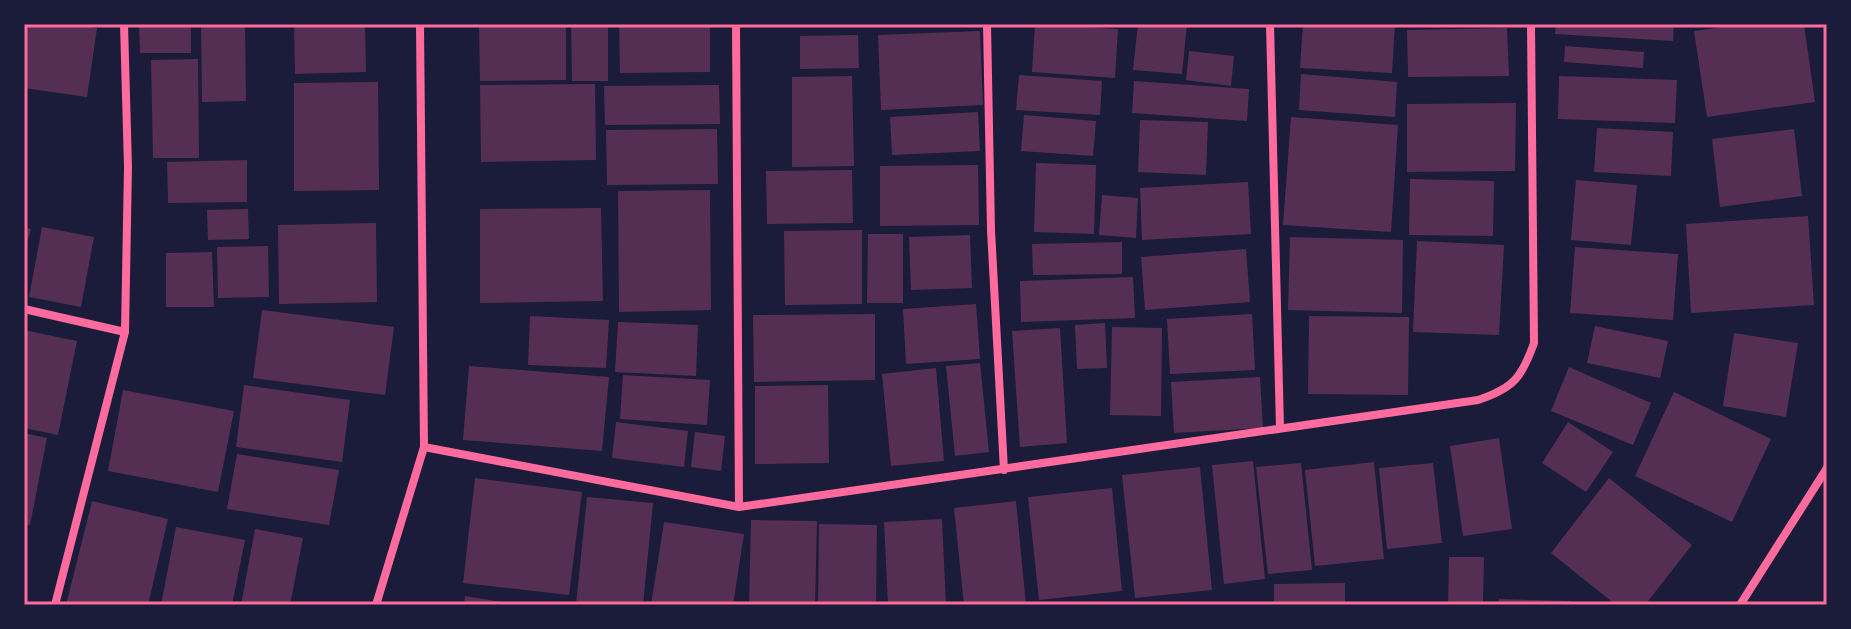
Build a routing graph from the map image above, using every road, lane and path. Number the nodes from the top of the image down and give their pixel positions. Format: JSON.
{"nodes":[{"id":1,"x":124,"y":24,"type":"edge"},
{"id":2,"x":420,"y":24,"type":"edge"},
{"id":3,"x":736,"y":24,"type":"edge"},
{"id":4,"x":987,"y":24,"type":"edge"},
{"id":5,"x":1270,"y":24,"type":"edge"},
{"id":6,"x":1531,"y":24,"type":"edge"},
{"id":7,"x":24,"y":309,"type":"edge"},
{"id":8,"x":125,"y":332,"type":"junction"},
{"id":9,"x":1280,"y":428,"type":"junction"},
{"id":10,"x":424,"y":447,"type":"junction"},
{"id":11,"x":1827,"y":468,"type":"edge"},
{"id":12,"x":1004,"y":470,"type":"junction"},
{"id":13,"x":739,"y":507,"type":"junction"},
{"id":14,"x":55,"y":605,"type":"edge"},
{"id":15,"x":376,"y":605,"type":"edge"},
{"id":16,"x":1740,"y":605,"type":"edge"}],
"edges":[{"from":1,"to":8,"type":"street"},
{"from":2,"to":10,"type":"street"},
{"from":3,"to":13,"type":"street"},
{"from":4,"to":12,"type":"street"},
{"from":5,"to":9,"type":"street"},
{"from":6,"to":9,"type":"street"},
{"from":7,"to":8,"type":"street"},
{"from":8,"to":14,"type":"street"},
{"from":9,"to":12,"type":"street"},
{"from":10,"to":13,"type":"street"},
{"from":10,"to":15,"type":"street"},
{"from":11,"to":16,"type":"street"},
{"from":12,"to":13,"type":"street"}]}
